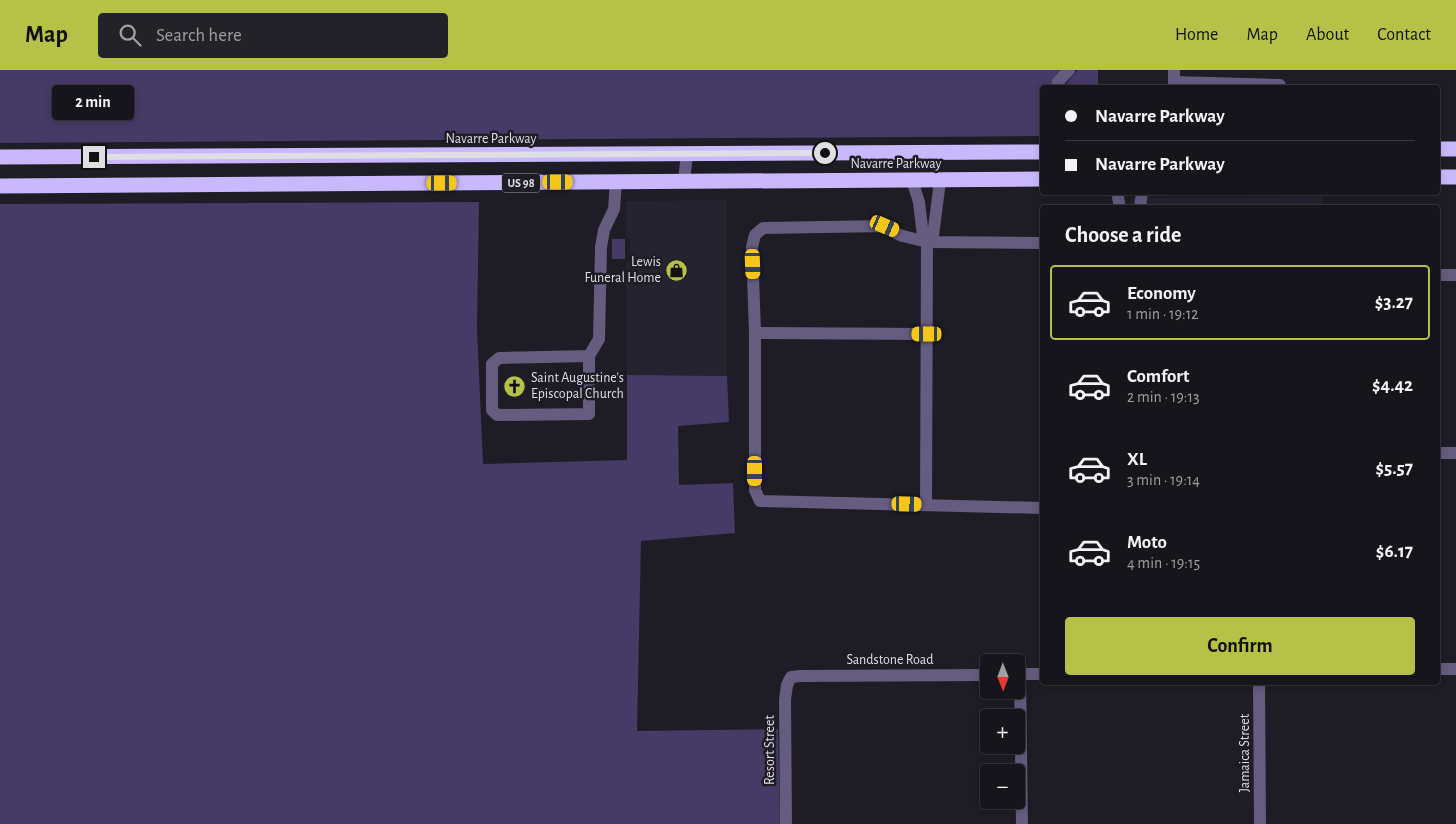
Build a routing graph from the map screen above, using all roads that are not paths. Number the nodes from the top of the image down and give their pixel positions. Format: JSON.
{"nodes":[{"id":1,"x":1069,"y":70,"type":"edge"},
{"id":2,"x":1174,"y":80,"type":"edge"},
{"id":3,"x":1058,"y":85,"type":"edge"},
{"id":4,"x":1280,"y":85,"type":"dead end"},
{"id":5,"x":1456,"y":149,"type":"edge"},
{"id":6,"x":1440,"y":150,"type":"edge"},
{"id":7,"x":1040,"y":152,"type":"edge"},
{"id":8,"x":687,"y":154,"type":"junction"},
{"id":9,"x":0,"y":157,"type":"edge"},
{"id":10,"x":1440,"y":177,"type":"edge"},
{"id":11,"x":1456,"y":177,"type":"edge"},
{"id":12,"x":912,"y":180,"type":"junction"},
{"id":13,"x":1040,"y":180,"type":"edge"},
{"id":14,"x":684,"y":181,"type":"junction"},
{"id":15,"x":940,"y":181,"type":"junction"},
{"id":16,"x":616,"y":182,"type":"junction"},
{"id":17,"x":0,"y":186,"type":"edge"},
{"id":18,"x":927,"y":242,"type":"junction"},
{"id":19,"x":1040,"y":243,"type":"edge"},
{"id":20,"x":1440,"y":275,"type":"edge"},
{"id":21,"x":1456,"y":275,"type":"edge"},
{"id":22,"x":755,"y":333,"type":"junction"},
{"id":23,"x":927,"y":334,"type":"junction"},
{"id":24,"x":589,"y":356,"type":"junction"},
{"id":25,"x":1440,"y":453,"type":"edge"},
{"id":26,"x":1456,"y":453,"type":"edge"},
{"id":27,"x":926,"y":504,"type":"junction"},
{"id":28,"x":1040,"y":508,"type":"edge"},
{"id":29,"x":1440,"y":669,"type":"edge"},
{"id":30,"x":1456,"y":669,"type":"edge"},
{"id":31,"x":1025,"y":674,"type":"edge"},
{"id":32,"x":1040,"y":674,"type":"edge"},
{"id":33,"x":980,"y":675,"type":"edge"},
{"id":34,"x":792,"y":677,"type":"joint"},
{"id":35,"x":1259,"y":685,"type":"edge"},
{"id":36,"x":1019,"y":699,"type":"edge"},
{"id":37,"x":786,"y":824,"type":"edge"},
{"id":38,"x":1022,"y":824,"type":"edge"},
{"id":39,"x":1260,"y":824,"type":"edge"}],
"edges":[{"from":1,"to":3,"type":"street"},
{"from":2,"to":4,"type":"street"},
{"from":5,"to":6,"type":"highway"},
{"from":7,"to":8,"type":"highway","name":"Navarre Parkway","number":"US 98"},
{"from":8,"to":9,"type":"highway","name":"Navarre Parkway","number":"US 98"},
{"from":8,"to":14,"type":"street"},
{"from":10,"to":11,"type":"highway"},
{"from":12,"to":14,"type":"highway","name":"Navarre Parkway","number":"US 98"},
{"from":12,"to":15,"type":"highway","name":"Navarre Parkway","number":"US 98"},
{"from":12,"to":18,"type":"street"},
{"from":13,"to":15,"type":"highway","name":"Navarre Parkway","number":"US 98"},
{"from":14,"to":16,"type":"highway","name":"Navarre Parkway","number":"US 98"},
{"from":15,"to":18,"type":"street"},
{"from":16,"to":17,"type":"highway","name":"Navarre Parkway","number":"US 98"},
{"from":16,"to":24,"type":"street"},
{"from":18,"to":19,"type":"street"},
{"from":18,"to":22,"type":"street"},
{"from":18,"to":23,"type":"street"},
{"from":20,"to":21,"type":"street"},
{"from":22,"to":23,"type":"street"},
{"from":22,"to":27,"type":"street"},
{"from":23,"to":27,"type":"street"},
{"from":24,"to":24,"type":"street"},
{"from":25,"to":26,"type":"street"},
{"from":27,"to":28,"type":"street"},
{"from":29,"to":30,"type":"street"},
{"from":31,"to":32,"type":"street"},
{"from":33,"to":34,"type":"street","name":"Sandstone Road"},
{"from":34,"to":37,"type":"street","name":"Resort Street"},
{"from":35,"to":39,"type":"street","name":"Jamaica Street"},
{"from":36,"to":38,"type":"street"}]}
